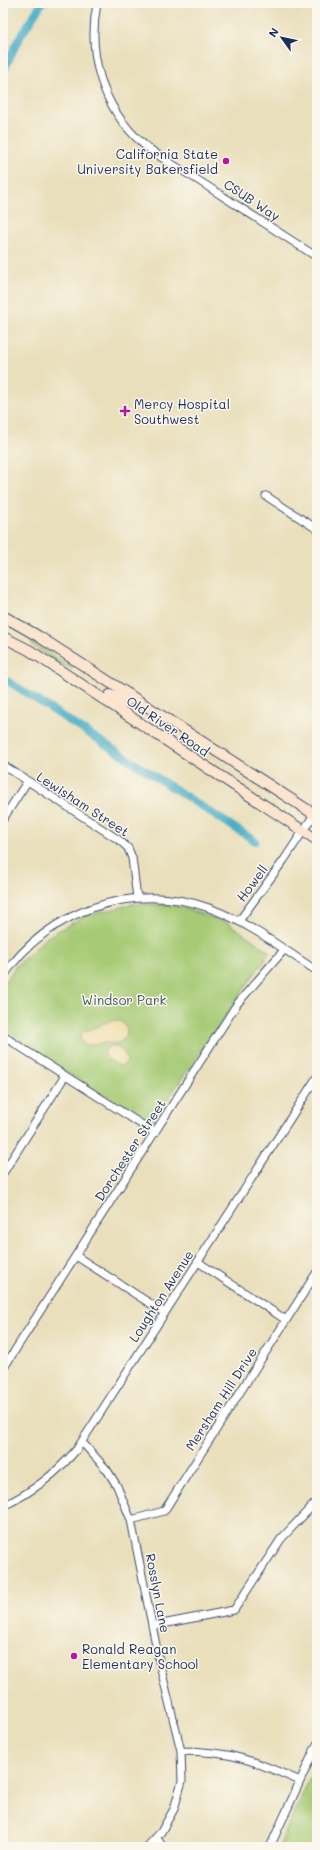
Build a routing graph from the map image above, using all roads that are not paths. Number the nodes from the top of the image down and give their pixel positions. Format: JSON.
{"nodes":[{"id":1,"x":97,"y":3,"type":"edge"},
{"id":2,"x":317,"y":257,"type":"edge"},
{"id":3,"x":266,"y":496,"type":"dead end"},
{"id":4,"x":317,"y":529,"type":"edge"},
{"id":5,"x":3,"y":616,"type":"edge"},
{"id":6,"x":3,"y":636,"type":"edge"},
{"id":7,"x":69,"y":676,"type":"junction"},
{"id":8,"x":134,"y":698,"type":"junction"},
{"id":9,"x":3,"y":766,"type":"edge"},
{"id":10,"x":27,"y":782,"type":"junction"},
{"id":11,"x":316,"y":813,"type":"edge"},
{"id":12,"x":3,"y":819,"type":"edge"},
{"id":13,"x":303,"y":831,"type":"junction"},
{"id":14,"x":317,"y":840,"type":"edge"},
{"id":15,"x":137,"y":898,"type":"junction"},
{"id":16,"x":239,"y":921,"type":"junction"},
{"id":17,"x":284,"y":950,"type":"junction"},
{"id":18,"x":6,"y":966,"type":"edge"},
{"id":19,"x":317,"y":971,"type":"edge"},
{"id":20,"x":3,"y":977,"type":"edge"},
{"id":21,"x":3,"y":1036,"type":"edge"},
{"id":22,"x":65,"y":1076,"type":"junction"},
{"id":23,"x":317,"y":1077,"type":"edge"},
{"id":24,"x":155,"y":1133,"type":"junction"},
{"id":25,"x":3,"y":1173,"type":"edge"},
{"id":26,"x":76,"y":1256,"type":"junction"},
{"id":27,"x":198,"y":1262,"type":"junction"},
{"id":28,"x":317,"y":1272,"type":"edge"},
{"id":29,"x":165,"y":1313,"type":"junction"},
{"id":30,"x":286,"y":1320,"type":"junction"},
{"id":31,"x":3,"y":1369,"type":"edge"},
{"id":32,"x":82,"y":1442,"type":"junction"},
{"id":33,"x":317,"y":1501,"type":"edge"},
{"id":34,"x":3,"y":1506,"type":"edge"},
{"id":35,"x":131,"y":1520,"type":"junction"},
{"id":36,"x":152,"y":1626,"type":"junction"},
{"id":37,"x":317,"y":1744,"type":"edge"},
{"id":38,"x":181,"y":1751,"type":"junction"},
{"id":39,"x":300,"y":1781,"type":"junction"},
{"id":40,"x":156,"y":1839,"type":"junction"},
{"id":41,"x":147,"y":1847,"type":"edge"},
{"id":42,"x":162,"y":1847,"type":"edge"},
{"id":43,"x":270,"y":1847,"type":"edge"}],
"edges":[{"from":1,"to":2,"type":"street","name":"CSUB Way"},
{"from":3,"to":4,"type":"street"},
{"from":5,"to":8,"type":"main road","name":"Old River Road"},
{"from":6,"to":7,"type":"main road","name":"Old River Road"},
{"from":7,"to":8,"type":"main road"},
{"from":7,"to":13,"type":"main road","name":"Old River Road"},
{"from":8,"to":11,"type":"main road","name":"Old River Road"},
{"from":9,"to":10,"type":"street","name":"Lewisham Street"},
{"from":10,"to":12,"type":"street"},
{"from":10,"to":15,"type":"street","name":"Lewisham Street"},
{"from":11,"to":13,"type":"street","name":"Howell"},
{"from":13,"to":14,"type":"main road","name":"Old River Road"},
{"from":13,"to":16,"type":"street","name":"Howell"},
{"from":15,"to":16,"type":"street"},
{"from":15,"to":18,"type":"street"},
{"from":16,"to":17,"type":"street"},
{"from":17,"to":19,"type":"street"},
{"from":17,"to":24,"type":"street","name":"Dorchester Street"},
{"from":18,"to":20,"type":"street"},
{"from":21,"to":22,"type":"street"},
{"from":22,"to":24,"type":"street"},
{"from":22,"to":25,"type":"street"},
{"from":23,"to":27,"type":"street","name":"Loughton Avenue"},
{"from":24,"to":26,"type":"street","name":"Dorchester Street"},
{"from":26,"to":29,"type":"street"},
{"from":26,"to":31,"type":"street","name":"Dorchester Street"},
{"from":27,"to":29,"type":"street","name":"Loughton Avenue"},
{"from":27,"to":30,"type":"street"},
{"from":28,"to":30,"type":"street","name":"Mersham Hill Drive"},
{"from":29,"to":32,"type":"street","name":"Loughton Avenue"},
{"from":30,"to":35,"type":"street","name":"Mersham Hill Drive"},
{"from":32,"to":34,"type":"street","name":"Loughton Avenue"},
{"from":32,"to":35,"type":"street","name":"Rosslyn Lane"},
{"from":33,"to":36,"type":"street"},
{"from":35,"to":36,"type":"street","name":"Rosslyn Lane"},
{"from":36,"to":38,"type":"street","name":"Rosslyn Lane"},
{"from":37,"to":39,"type":"street"},
{"from":38,"to":39,"type":"street"},
{"from":38,"to":40,"type":"street","name":"Rosslyn Lane"},
{"from":39,"to":43,"type":"street"},
{"from":40,"to":41,"type":"street","name":"Rosslyn Lane"},
{"from":40,"to":42,"type":"street"}]}
